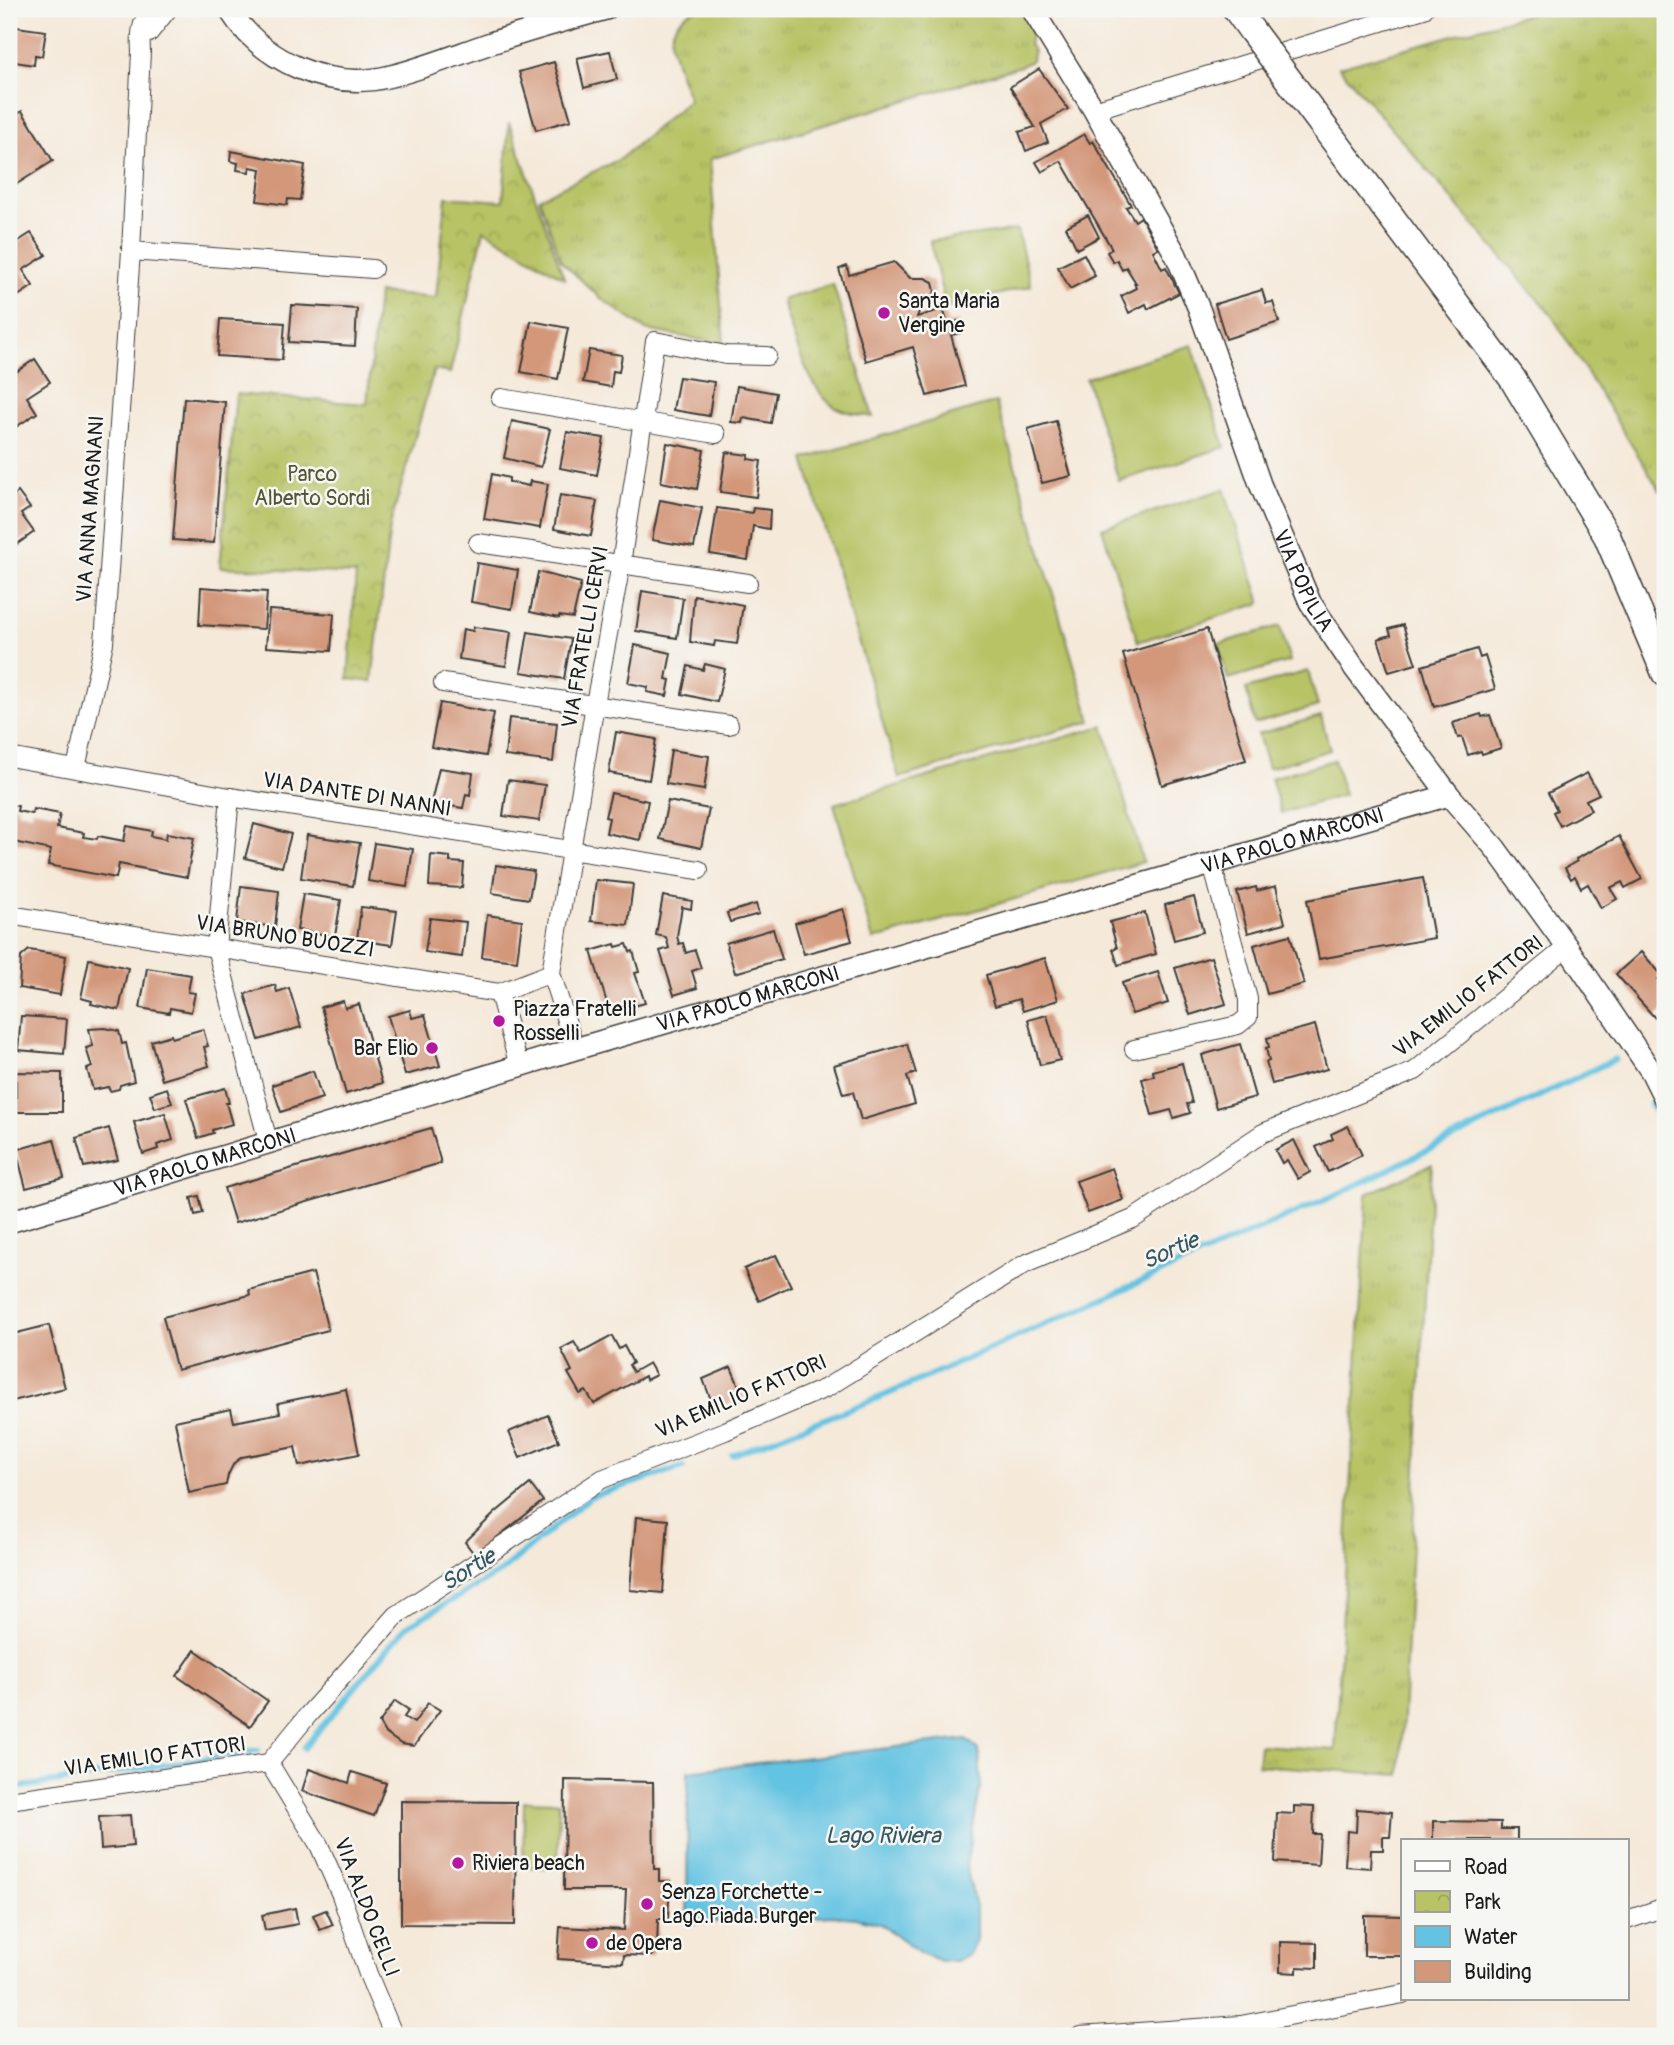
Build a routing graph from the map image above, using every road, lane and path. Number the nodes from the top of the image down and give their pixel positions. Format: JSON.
{"nodes":[{"id":1,"x":152,"y":9,"type":"edge"},
{"id":2,"x":168,"y":9,"type":"edge"},
{"id":3,"x":229,"y":9,"type":"edge"},
{"id":4,"x":605,"y":9,"type":"edge"},
{"id":5,"x":1032,"y":9,"type":"edge"},
{"id":6,"x":1236,"y":9,"type":"edge"},
{"id":7,"x":1424,"y":9,"type":"edge"},
{"id":8,"x":547,"y":17,"type":"edge"},
{"id":9,"x":141,"y":52,"type":"junction"},
{"id":10,"x":1273,"y":60,"type":"junction"},
{"id":11,"x":1094,"y":110,"type":"junction"},
{"id":12,"x":131,"y":251,"type":"junction"},
{"id":13,"x":373,"y":269,"type":"dead end"},
{"id":14,"x":767,"y":356,"type":"dead end"},
{"id":15,"x":500,"y":398,"type":"dead end"},
{"id":16,"x":642,"y":423,"type":"junction"},
{"id":17,"x":716,"y":434,"type":"dead end"},
{"id":18,"x":478,"y":543,"type":"dead end"},
{"id":19,"x":621,"y":564,"type":"junction"},
{"id":20,"x":748,"y":583,"type":"dead end"},
{"id":21,"x":1665,"y":673,"type":"edge"},
{"id":22,"x":443,"y":683,"type":"dead end"},
{"id":23,"x":595,"y":704,"type":"junction"},
{"id":24,"x":729,"y":725,"type":"dead end"},
{"id":25,"x":9,"y":757,"type":"edge"},
{"id":26,"x":76,"y":768,"type":"junction"},
{"id":27,"x":1450,"y":795,"type":"junction"},
{"id":28,"x":230,"y":797,"type":"junction"},
{"id":29,"x":573,"y":850,"type":"junction"},
{"id":30,"x":1212,"y":864,"type":"junction"},
{"id":31,"x":699,"y":870,"type":"dead end"},
{"id":32,"x":9,"y":915,"type":"edge"},
{"id":33,"x":1567,"y":947,"type":"junction"},
{"id":34,"x":216,"y":948,"type":"junction"},
{"id":35,"x":551,"y":973,"type":"junction"},
{"id":36,"x":499,"y":993,"type":"junction"},
{"id":37,"x":575,"y":1049,"type":"junction"},
{"id":38,"x":1134,"y":1049,"type":"dead end"},
{"id":39,"x":519,"y":1066,"type":"junction"},
{"id":40,"x":1665,"y":1099,"type":"edge"},
{"id":41,"x":268,"y":1141,"type":"junction"},
{"id":42,"x":9,"y":1222,"type":"edge"},
{"id":43,"x":268,"y":1763,"type":"junction"},
{"id":44,"x":9,"y":1800,"type":"edge"},
{"id":45,"x":1665,"y":1907,"type":"edge"},
{"id":46,"x":1628,"y":1920,"type":"edge"},
{"id":47,"x":1401,"y":1994,"type":"edge"},
{"id":48,"x":394,"y":2036,"type":"edge"},
{"id":49,"x":1080,"y":2036,"type":"edge"}],
"edges":[{"from":1,"to":9,"type":"street","name":"VIA ANNA MAGNANI"},
{"from":2,"to":9,"type":"street","name":"VIA ANNA MAGNANI"},
{"from":3,"to":8,"type":"street"},
{"from":4,"to":8,"type":"street"},
{"from":5,"to":11,"type":"street","name":"VIA POPILIA"},
{"from":6,"to":10,"type":"main road","bridge":true},
{"from":7,"to":10,"type":"street"},
{"from":9,"to":12,"type":"street","name":"VIA ANNA MAGNANI"},
{"from":10,"to":11,"type":"street"},
{"from":10,"to":21,"type":"main road"},
{"from":11,"to":27,"type":"street","name":"VIA POPILIA"},
{"from":12,"to":13,"type":"street"},
{"from":12,"to":26,"type":"street","name":"VIA ANNA MAGNANI"},
{"from":14,"to":16,"type":"street","name":"VIA FRATELLI CERVI"},
{"from":15,"to":16,"type":"street"},
{"from":16,"to":17,"type":"street"},
{"from":16,"to":19,"type":"street","name":"VIA FRATELLI CERVI"},
{"from":18,"to":19,"type":"street"},
{"from":19,"to":20,"type":"street"},
{"from":19,"to":23,"type":"street","name":"VIA FRATELLI CERVI"},
{"from":22,"to":23,"type":"street"},
{"from":23,"to":24,"type":"street"},
{"from":23,"to":29,"type":"street","name":"VIA FRATELLI CERVI"},
{"from":25,"to":26,"type":"street","name":"VIA DANTE DI NANNI"},
{"from":26,"to":28,"type":"street","name":"VIA DANTE DI NANNI"},
{"from":27,"to":30,"type":"street","name":"VIA PAOLO MARCONI"},
{"from":27,"to":33,"type":"street","name":"VIA POPILIA"},
{"from":28,"to":29,"type":"street","name":"VIA DANTE DI NANNI"},
{"from":28,"to":34,"type":"street"},
{"from":29,"to":31,"type":"street","name":"VIA DANTE DI NANNI"},
{"from":29,"to":35,"type":"street","name":"VIA FRATELLI CERVI"},
{"from":30,"to":37,"type":"street","name":"VIA PAOLO MARCONI"},
{"from":30,"to":38,"type":"street"},
{"from":32,"to":34,"type":"street","name":"VIA BRUNO BUOZZI"},
{"from":33,"to":40,"type":"street","name":"VIA POPILIA"},
{"from":33,"to":43,"type":"street","name":"VIA EMILIO FATTORI"},
{"from":34,"to":36,"type":"street","name":"VIA BRUNO BUOZZI"},
{"from":34,"to":41,"type":"street"},
{"from":35,"to":36,"type":"street"},
{"from":35,"to":37,"type":"street","name":"VIA FRATELLI CERVI"},
{"from":36,"to":39,"type":"street"},
{"from":37,"to":39,"type":"street","name":"VIA PAOLO MARCONI"},
{"from":39,"to":41,"type":"street","name":"VIA PAOLO MARCONI"},
{"from":41,"to":42,"type":"street","name":"VIA PAOLO MARCONI"},
{"from":43,"to":44,"type":"street","name":"VIA EMILIO FATTORI"},
{"from":43,"to":48,"type":"street","name":"VIA ALDO CELLI"},
{"from":45,"to":46,"type":"street"},
{"from":47,"to":49,"type":"street"}]}
